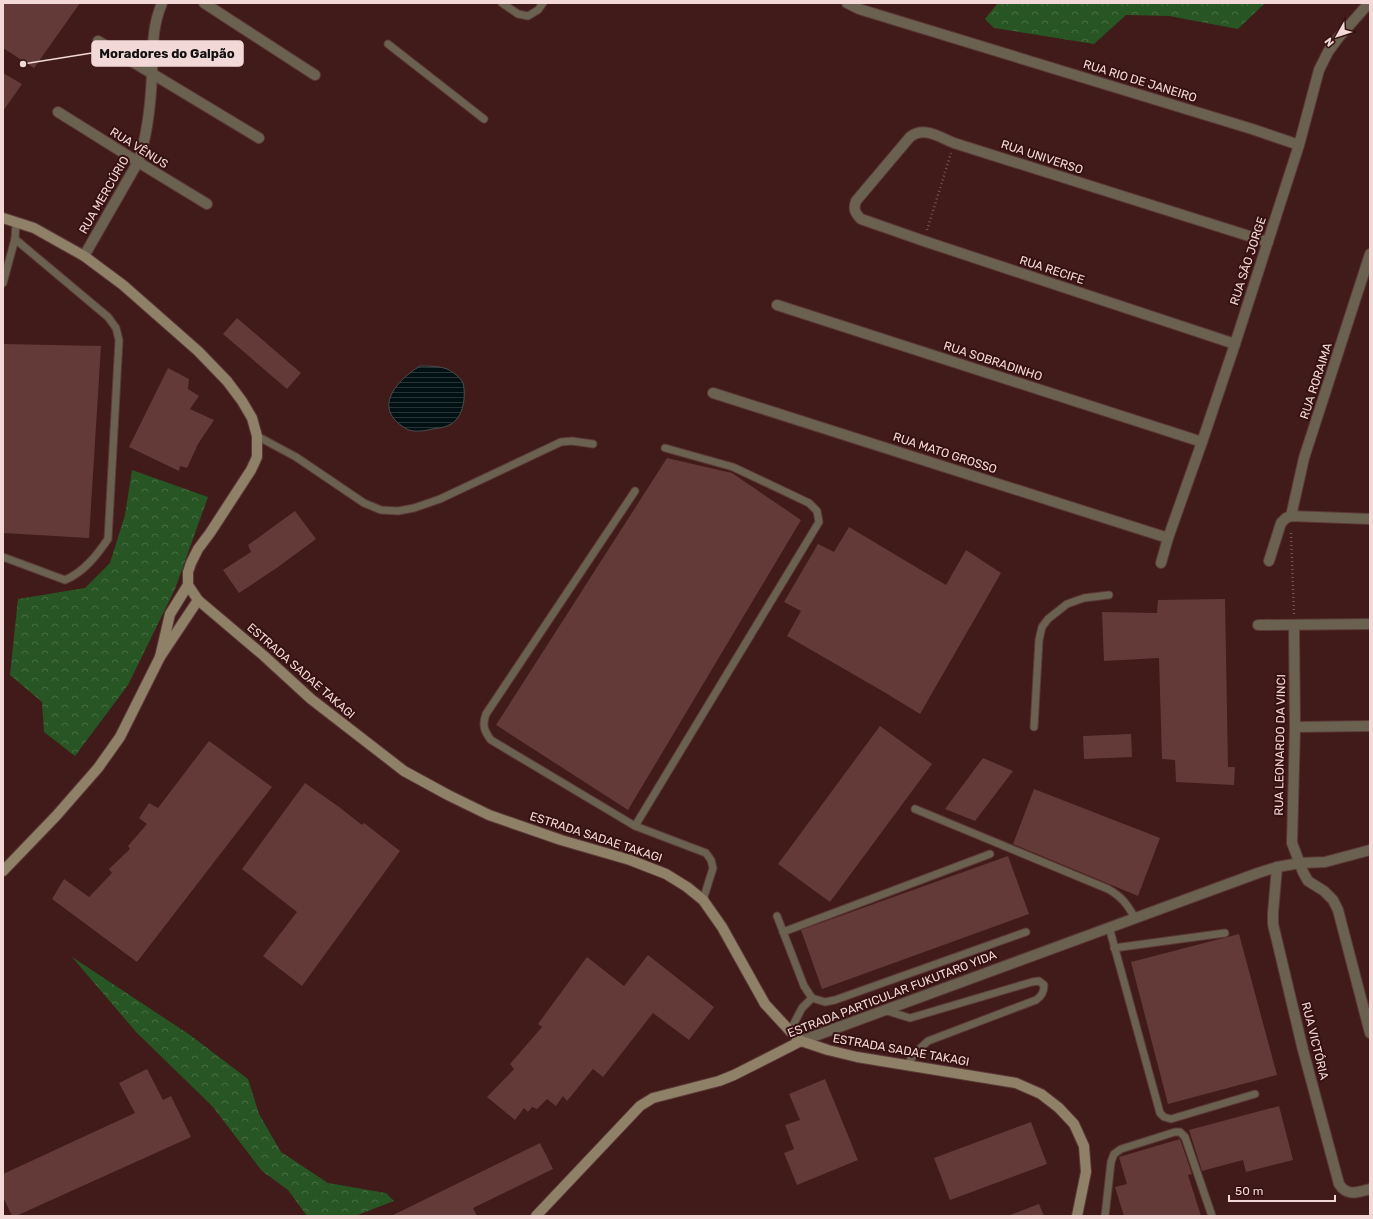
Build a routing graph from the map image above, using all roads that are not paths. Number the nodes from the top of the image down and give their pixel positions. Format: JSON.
{"nodes":[{"id":1,"x":162,"y":3,"type":"edge"},
{"id":2,"x":204,"y":3,"type":"edge"},
{"id":3,"x":502,"y":3,"type":"edge"},
{"id":4,"x":543,"y":3,"type":"edge"},
{"id":5,"x":847,"y":3,"type":"edge"},
{"id":6,"x":1369,"y":3,"type":"edge"},
{"id":7,"x":98,"y":41,"type":"dead end"},
{"id":8,"x":388,"y":44,"type":"dead end"},
{"id":9,"x":152,"y":73,"type":"junction"},
{"id":10,"x":315,"y":75,"type":"dead end"},
{"id":11,"x":58,"y":112,"type":"dead end"},
{"id":12,"x":484,"y":119,"type":"dead end"},
{"id":13,"x":259,"y":138,"type":"dead end"},
{"id":14,"x":1299,"y":145,"type":"junction"},
{"id":15,"x":138,"y":162,"type":"junction"},
{"id":16,"x":208,"y":204,"type":"dead end"},
{"id":17,"x":3,"y":218,"type":"edge"},
{"id":18,"x":861,"y":219,"type":"joint"},
{"id":19,"x":16,"y":222,"type":"junction"},
{"id":20,"x":15,"y":239,"type":"junction"},
{"id":21,"x":1268,"y":242,"type":"junction"},
{"id":22,"x":1370,"y":254,"type":"edge"},
{"id":23,"x":84,"y":256,"type":"junction"},
{"id":24,"x":3,"y":283,"type":"edge"},
{"id":25,"x":776,"y":305,"type":"dead end"},
{"id":26,"x":1235,"y":344,"type":"junction"},
{"id":27,"x":714,"y":393,"type":"dead end"},
{"id":28,"x":257,"y":436,"type":"junction"},
{"id":29,"x":1202,"y":442,"type":"junction"},
{"id":30,"x":593,"y":444,"type":"dead end"},
{"id":31,"x":665,"y":448,"type":"dead end"},
{"id":32,"x":635,"y":491,"type":"dead end"},
{"id":33,"x":1291,"y":516,"type":"junction"},
{"id":34,"x":1370,"y":519,"type":"edge"},
{"id":35,"x":1168,"y":538,"type":"junction"},
{"id":36,"x":3,"y":557,"type":"edge"},
{"id":37,"x":1269,"y":561,"type":"dead end"},
{"id":38,"x":1161,"y":563,"type":"dead end"},
{"id":39,"x":188,"y":585,"type":"junction"},
{"id":40,"x":1109,"y":595,"type":"dead end"},
{"id":41,"x":198,"y":600,"type":"junction"},
{"id":42,"x":1370,"y":624,"type":"edge"},
{"id":43,"x":1258,"y":626,"type":"dead end"},
{"id":44,"x":1294,"y":626,"type":"junction"},
{"id":45,"x":160,"y":657,"type":"junction"},
{"id":46,"x":1295,"y":726,"type":"junction"},
{"id":47,"x":1370,"y":726,"type":"edge"},
{"id":48,"x":1034,"y":727,"type":"dead end"},
{"id":49,"x":915,"y":809,"type":"dead end"},
{"id":50,"x":635,"y":826,"type":"junction"},
{"id":51,"x":1370,"y":850,"type":"edge"},
{"id":52,"x":990,"y":854,"type":"dead end"},
{"id":53,"x":1300,"y":864,"type":"junction"},
{"id":54,"x":1277,"y":867,"type":"junction"},
{"id":55,"x":3,"y":871,"type":"edge"},
{"id":56,"x":703,"y":900,"type":"junction"},
{"id":57,"x":777,"y":916,"type":"dead end"},
{"id":58,"x":1135,"y":918,"type":"junction"},
{"id":59,"x":1109,"y":927,"type":"junction"},
{"id":60,"x":783,"y":932,"type":"junction"},
{"id":61,"x":1026,"y":932,"type":"dead end"},
{"id":62,"x":1224,"y":933,"type":"dead end"},
{"id":63,"x":1114,"y":948,"type":"junction"},
{"id":64,"x":812,"y":998,"type":"junction"},
{"id":65,"x":884,"y":1010,"type":"junction"},
{"id":66,"x":790,"y":1031,"type":"junction"},
{"id":67,"x":1370,"y":1033,"type":"edge"},
{"id":68,"x":801,"y":1041,"type":"junction"},
{"id":69,"x":907,"y":1066,"type":"junction"},
{"id":70,"x":1255,"y":1094,"type":"dead end"},
{"id":71,"x":1370,"y":1189,"type":"edge"},
{"id":72,"x":536,"y":1216,"type":"edge"},
{"id":73,"x":1077,"y":1216,"type":"edge"},
{"id":74,"x":1105,"y":1216,"type":"edge"},
{"id":75,"x":1212,"y":1216,"type":"edge"}],
"edges":[{"from":1,"to":9,"type":"street","name":"RUA MERCÚRIO"},
{"from":2,"to":10,"type":"street"},
{"from":3,"to":4,"type":"lane"},
{"from":5,"to":14,"type":"street","name":"RUA RIO DE JANEIRO"},
{"from":6,"to":14,"type":"street","name":"RUA SÃO JORGE"},
{"from":7,"to":9,"type":"street"},
{"from":8,"to":12,"type":"lane"},
{"from":9,"to":13,"type":"street"},
{"from":9,"to":15,"type":"street","name":"RUA MERCÚRIO"},
{"from":11,"to":15,"type":"street","name":"RUA VÊNUS"},
{"from":14,"to":21,"type":"street","name":"RUA SÃO JORGE"},
{"from":15,"to":16,"type":"street","name":"RUA VÊNUS"},
{"from":15,"to":23,"type":"street","name":"RUA MERCÚRIO"},
{"from":17,"to":19,"type":"street"},
{"from":18,"to":21,"type":"street","name":"RUA UNIVERSO"},
{"from":18,"to":26,"type":"street","name":"RUA RECIFE"},
{"from":19,"to":20,"type":"lane"},
{"from":19,"to":23,"type":"street"},
{"from":20,"to":24,"type":"lane"},
{"from":20,"to":36,"type":"lane"},
{"from":21,"to":26,"type":"street","name":"RUA SÃO JORGE"},
{"from":22,"to":33,"type":"street","name":"RUA RORAIMA"},
{"from":23,"to":28,"type":"street"},
{"from":25,"to":29,"type":"street","name":"RUA SOBRADINHO"},
{"from":26,"to":29,"type":"street","name":"RUA SÃO JORGE"},
{"from":27,"to":35,"type":"street","name":"RUA MATO GROSSO"},
{"from":28,"to":30,"type":"lane"},
{"from":28,"to":39,"type":"street"},
{"from":29,"to":35,"type":"street","name":"RUA SÃO JORGE"},
{"from":31,"to":50,"type":"lane"},
{"from":32,"to":50,"type":"lane"},
{"from":33,"to":34,"type":"street"},
{"from":33,"to":37,"type":"street","name":"RUA RORAIMA"},
{"from":35,"to":38,"type":"street","name":"RUA SÃO JORGE"},
{"from":39,"to":41,"type":"street","name":"ESTRADA SADAE TAKAGI"},
{"from":39,"to":45,"type":"street"},
{"from":40,"to":48,"type":"lane"},
{"from":41,"to":45,"type":"street"},
{"from":41,"to":56,"type":"street","name":"ESTRADA SADAE TAKAGI"},
{"from":42,"to":44,"type":"street"},
{"from":43,"to":44,"type":"street"},
{"from":44,"to":46,"type":"street","name":"RUA LEONARDO DA VINCI"},
{"from":45,"to":55,"type":"street"},
{"from":46,"to":47,"type":"street"},
{"from":46,"to":53,"type":"street","name":"RUA LEONARDO DA VINCI"},
{"from":49,"to":58,"type":"lane"},
{"from":50,"to":56,"type":"lane"},
{"from":51,"to":53,"type":"street","name":"ESTRADA PARTICULAR FUKUTARO YIDA"},
{"from":52,"to":60,"type":"lane"},
{"from":53,"to":54,"type":"street","name":"ESTRADA PARTICULAR FUKUTARO YIDA"},
{"from":53,"to":67,"type":"street"},
{"from":54,"to":58,"type":"street","name":"ESTRADA PARTICULAR FUKUTARO YIDA"},
{"from":54,"to":71,"type":"street","name":"RUA VICTÓRIA"},
{"from":56,"to":66,"type":"street","name":"ESTRADA SADAE TAKAGI"},
{"from":57,"to":60,"type":"lane"},
{"from":58,"to":59,"type":"street","name":"ESTRADA PARTICULAR FUKUTARO YIDA"},
{"from":59,"to":63,"type":"lane"},
{"from":59,"to":65,"type":"street","name":"ESTRADA PARTICULAR FUKUTARO YIDA"},
{"from":60,"to":64,"type":"lane"},
{"from":61,"to":64,"type":"lane"},
{"from":62,"to":63,"type":"lane"},
{"from":63,"to":70,"type":"lane"},
{"from":64,"to":66,"type":"lane"},
{"from":65,"to":68,"type":"street","name":"ESTRADA PARTICULAR FUKUTARO YIDA"},
{"from":65,"to":69,"type":"lane"},
{"from":66,"to":68,"type":"street","name":"ESTRADA SADAE TAKAGI"},
{"from":68,"to":69,"type":"street","name":"ESTRADA SADAE TAKAGI"},
{"from":68,"to":72,"type":"street","name":"ESTRADA PARTICULAR FUKUTARO YIDA"},
{"from":69,"to":73,"type":"street","name":"ESTRADA SADAE TAKAGI"},
{"from":74,"to":75,"type":"lane"}]}
